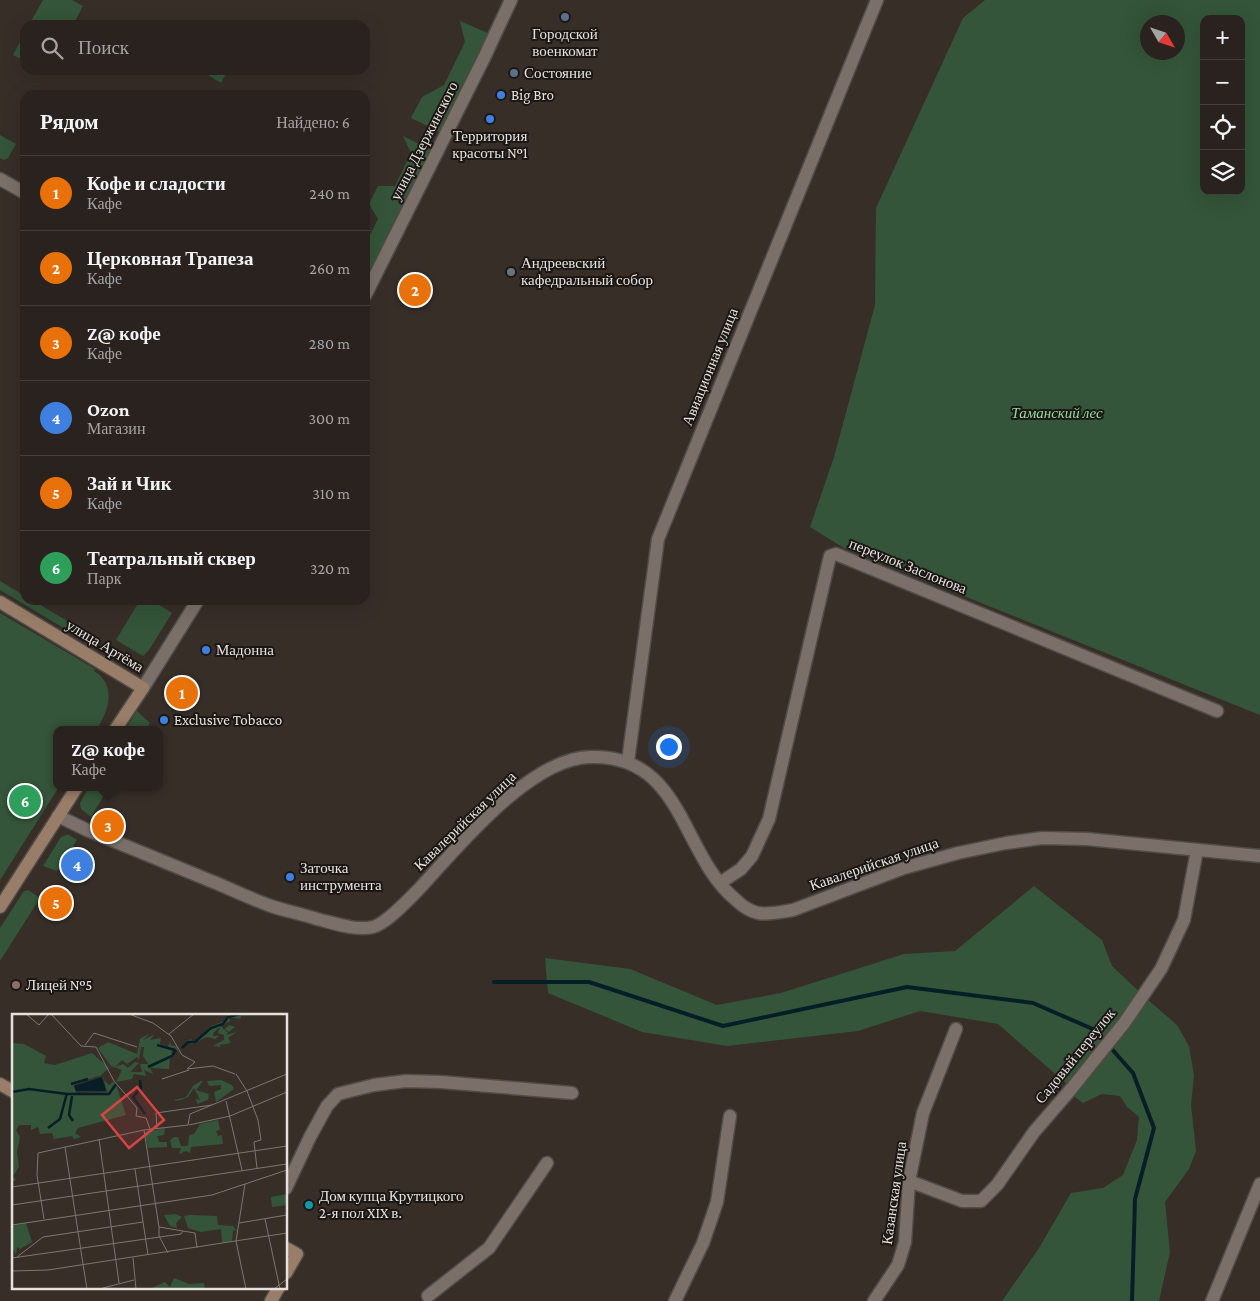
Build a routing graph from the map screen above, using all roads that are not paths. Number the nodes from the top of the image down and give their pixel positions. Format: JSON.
{"nodes":[{"id":1,"x":511,"y":0,"type":"edge"},
{"id":2,"x":877,"y":0,"type":"edge"},
{"id":3,"x":0,"y":179,"type":"edge"},
{"id":4,"x":20,"y":190,"type":"edge"},
{"id":5,"x":370,"y":286,"type":"edge"},
{"id":6,"x":0,"y":602,"type":"edge"},
{"id":7,"x":195,"y":605,"type":"edge"},
{"id":8,"x":143,"y":688,"type":"junction"},
{"id":9,"x":1217,"y":711,"type":"dead end"},
{"id":10,"x":117,"y":726,"type":"edge"},
{"id":11,"x":628,"y":762,"type":"junction"},
{"id":12,"x":74,"y":791,"type":"edge"},
{"id":13,"x":58,"y":816,"type":"junction"},
{"id":14,"x":1197,"y":850,"type":"junction"},
{"id":15,"x":1260,"y":856,"type":"edge"},
{"id":16,"x":720,"y":883,"type":"junction"},
{"id":17,"x":0,"y":907,"type":"edge"},
{"id":18,"x":956,"y":1029,"type":"dead end"},
{"id":19,"x":0,"y":1084,"type":"edge"},
{"id":20,"x":12,"y":1091,"type":"edge"},
{"id":21,"x":572,"y":1093,"type":"dead end"},
{"id":22,"x":730,"y":1116,"type":"dead end"},
{"id":23,"x":547,"y":1163,"type":"dead end"},
{"id":24,"x":910,"y":1180,"type":"junction"},
{"id":25,"x":288,"y":1184,"type":"edge"},
{"id":26,"x":1260,"y":1184,"type":"edge"},
{"id":27,"x":292,"y":1251,"type":"edge"},
{"id":28,"x":288,"y":1266,"type":"edge"},
{"id":29,"x":278,"y":1288,"type":"edge"},
{"id":30,"x":428,"y":1296,"type":"dead end"},
{"id":31,"x":271,"y":1301,"type":"edge"},
{"id":32,"x":675,"y":1301,"type":"edge"},
{"id":33,"x":874,"y":1301,"type":"edge"},
{"id":34,"x":1212,"y":1301,"type":"edge"}],
"edges":[{"from":1,"to":5,"type":"street","name":"улица Дзержинского"},
{"from":2,"to":11,"type":"street","name":"Авиационная улица"},
{"from":3,"to":4,"type":"street"},
{"from":6,"to":8,"type":"main road","name":"улица Артёма"},
{"from":7,"to":8,"type":"street"},
{"from":8,"to":10,"type":"main road"},
{"from":9,"to":16,"type":"street","name":"переулок Заслонова"},
{"from":11,"to":13,"type":"street","name":"Кавалерийская улица"},
{"from":11,"to":16,"type":"street","name":"Кавалерийская улица"},
{"from":12,"to":13,"type":"main road"},
{"from":13,"to":17,"type":"main road"},
{"from":14,"to":15,"type":"street","name":"Кавалерийская улица"},
{"from":14,"to":16,"type":"street","name":"Кавалерийская улица"},
{"from":14,"to":24,"type":"street","name":"Садовый переулок"},
{"from":18,"to":24,"type":"street","name":"Казанская улица"},
{"from":19,"to":20,"type":"main road"},
{"from":21,"to":25,"type":"street"},
{"from":22,"to":32,"type":"street"},
{"from":23,"to":30,"type":"street"},
{"from":24,"to":33,"type":"street","name":"Казанская улица"},
{"from":26,"to":34,"type":"street"},
{"from":27,"to":28,"type":"main road"},
{"from":29,"to":31,"type":"main road"}]}
